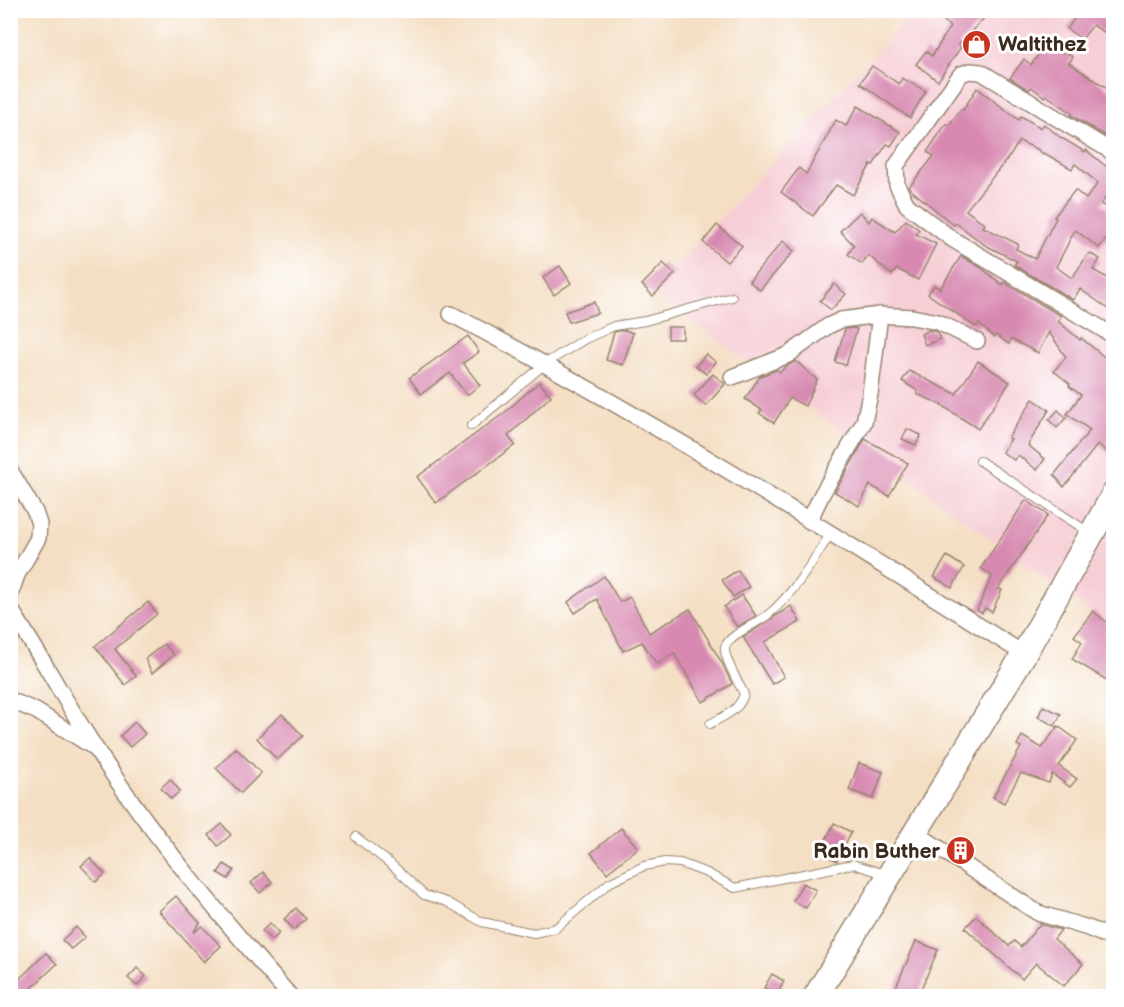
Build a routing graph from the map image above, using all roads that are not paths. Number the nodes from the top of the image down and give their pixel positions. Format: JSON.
{"nodes":[{"id":1,"x":1113,"y":153,"type":"edge"},
{"id":2,"x":732,"y":297,"type":"dead end"},
{"id":3,"x":452,"y":314,"type":"dead end"},
{"id":4,"x":880,"y":315,"type":"junction"},
{"id":5,"x":1113,"y":336,"type":"edge"},
{"id":6,"x":977,"y":341,"type":"dead end"},
{"id":7,"x":546,"y":363,"type":"junction"},
{"id":8,"x":732,"y":377,"type":"dead end"},
{"id":9,"x":471,"y":426,"type":"dead end"},
{"id":10,"x":980,"y":461,"type":"dead end"},
{"id":11,"x":10,"y":470,"type":"edge"},
{"id":12,"x":1113,"y":494,"type":"edge"},
{"id":13,"x":809,"y":520,"type":"junction"},
{"id":14,"x":831,"y":533,"type":"junction"},
{"id":15,"x":1091,"y":534,"type":"junction"},
{"id":16,"x":10,"y":595,"type":"edge"},
{"id":17,"x":10,"y":608,"type":"edge"},
{"id":18,"x":1024,"y":654,"type":"junction"},
{"id":19,"x":10,"y":700,"type":"edge"},
{"id":20,"x":710,"y":724,"type":"dead end"},
{"id":21,"x":95,"y":748,"type":"junction"},
{"id":22,"x":915,"y":833,"type":"junction"},
{"id":23,"x":356,"y":837,"type":"dead end"},
{"id":24,"x":889,"y":876,"type":"junction"},
{"id":25,"x":1113,"y":939,"type":"edge"},
{"id":26,"x":290,"y":996,"type":"edge"},
{"id":27,"x":816,"y":996,"type":"edge"}],
"edges":[{"from":1,"to":5,"type":"street"},
{"from":2,"to":7,"type":"lane"},
{"from":3,"to":7,"type":"street"},
{"from":4,"to":6,"type":"street"},
{"from":4,"to":8,"type":"street"},
{"from":4,"to":13,"type":"street"},
{"from":7,"to":9,"type":"lane"},
{"from":7,"to":13,"type":"street"},
{"from":10,"to":15,"type":"lane"},
{"from":11,"to":16,"type":"street"},
{"from":12,"to":15,"type":"main road"},
{"from":13,"to":14,"type":"street"},
{"from":14,"to":18,"type":"street"},
{"from":14,"to":20,"type":"lane"},
{"from":15,"to":18,"type":"main road"},
{"from":17,"to":21,"type":"street"},
{"from":18,"to":22,"type":"main road"},
{"from":19,"to":21,"type":"street"},
{"from":21,"to":26,"type":"street"},
{"from":22,"to":24,"type":"main road"},
{"from":22,"to":25,"type":"street"},
{"from":23,"to":24,"type":"lane"},
{"from":24,"to":27,"type":"main road"}]}
